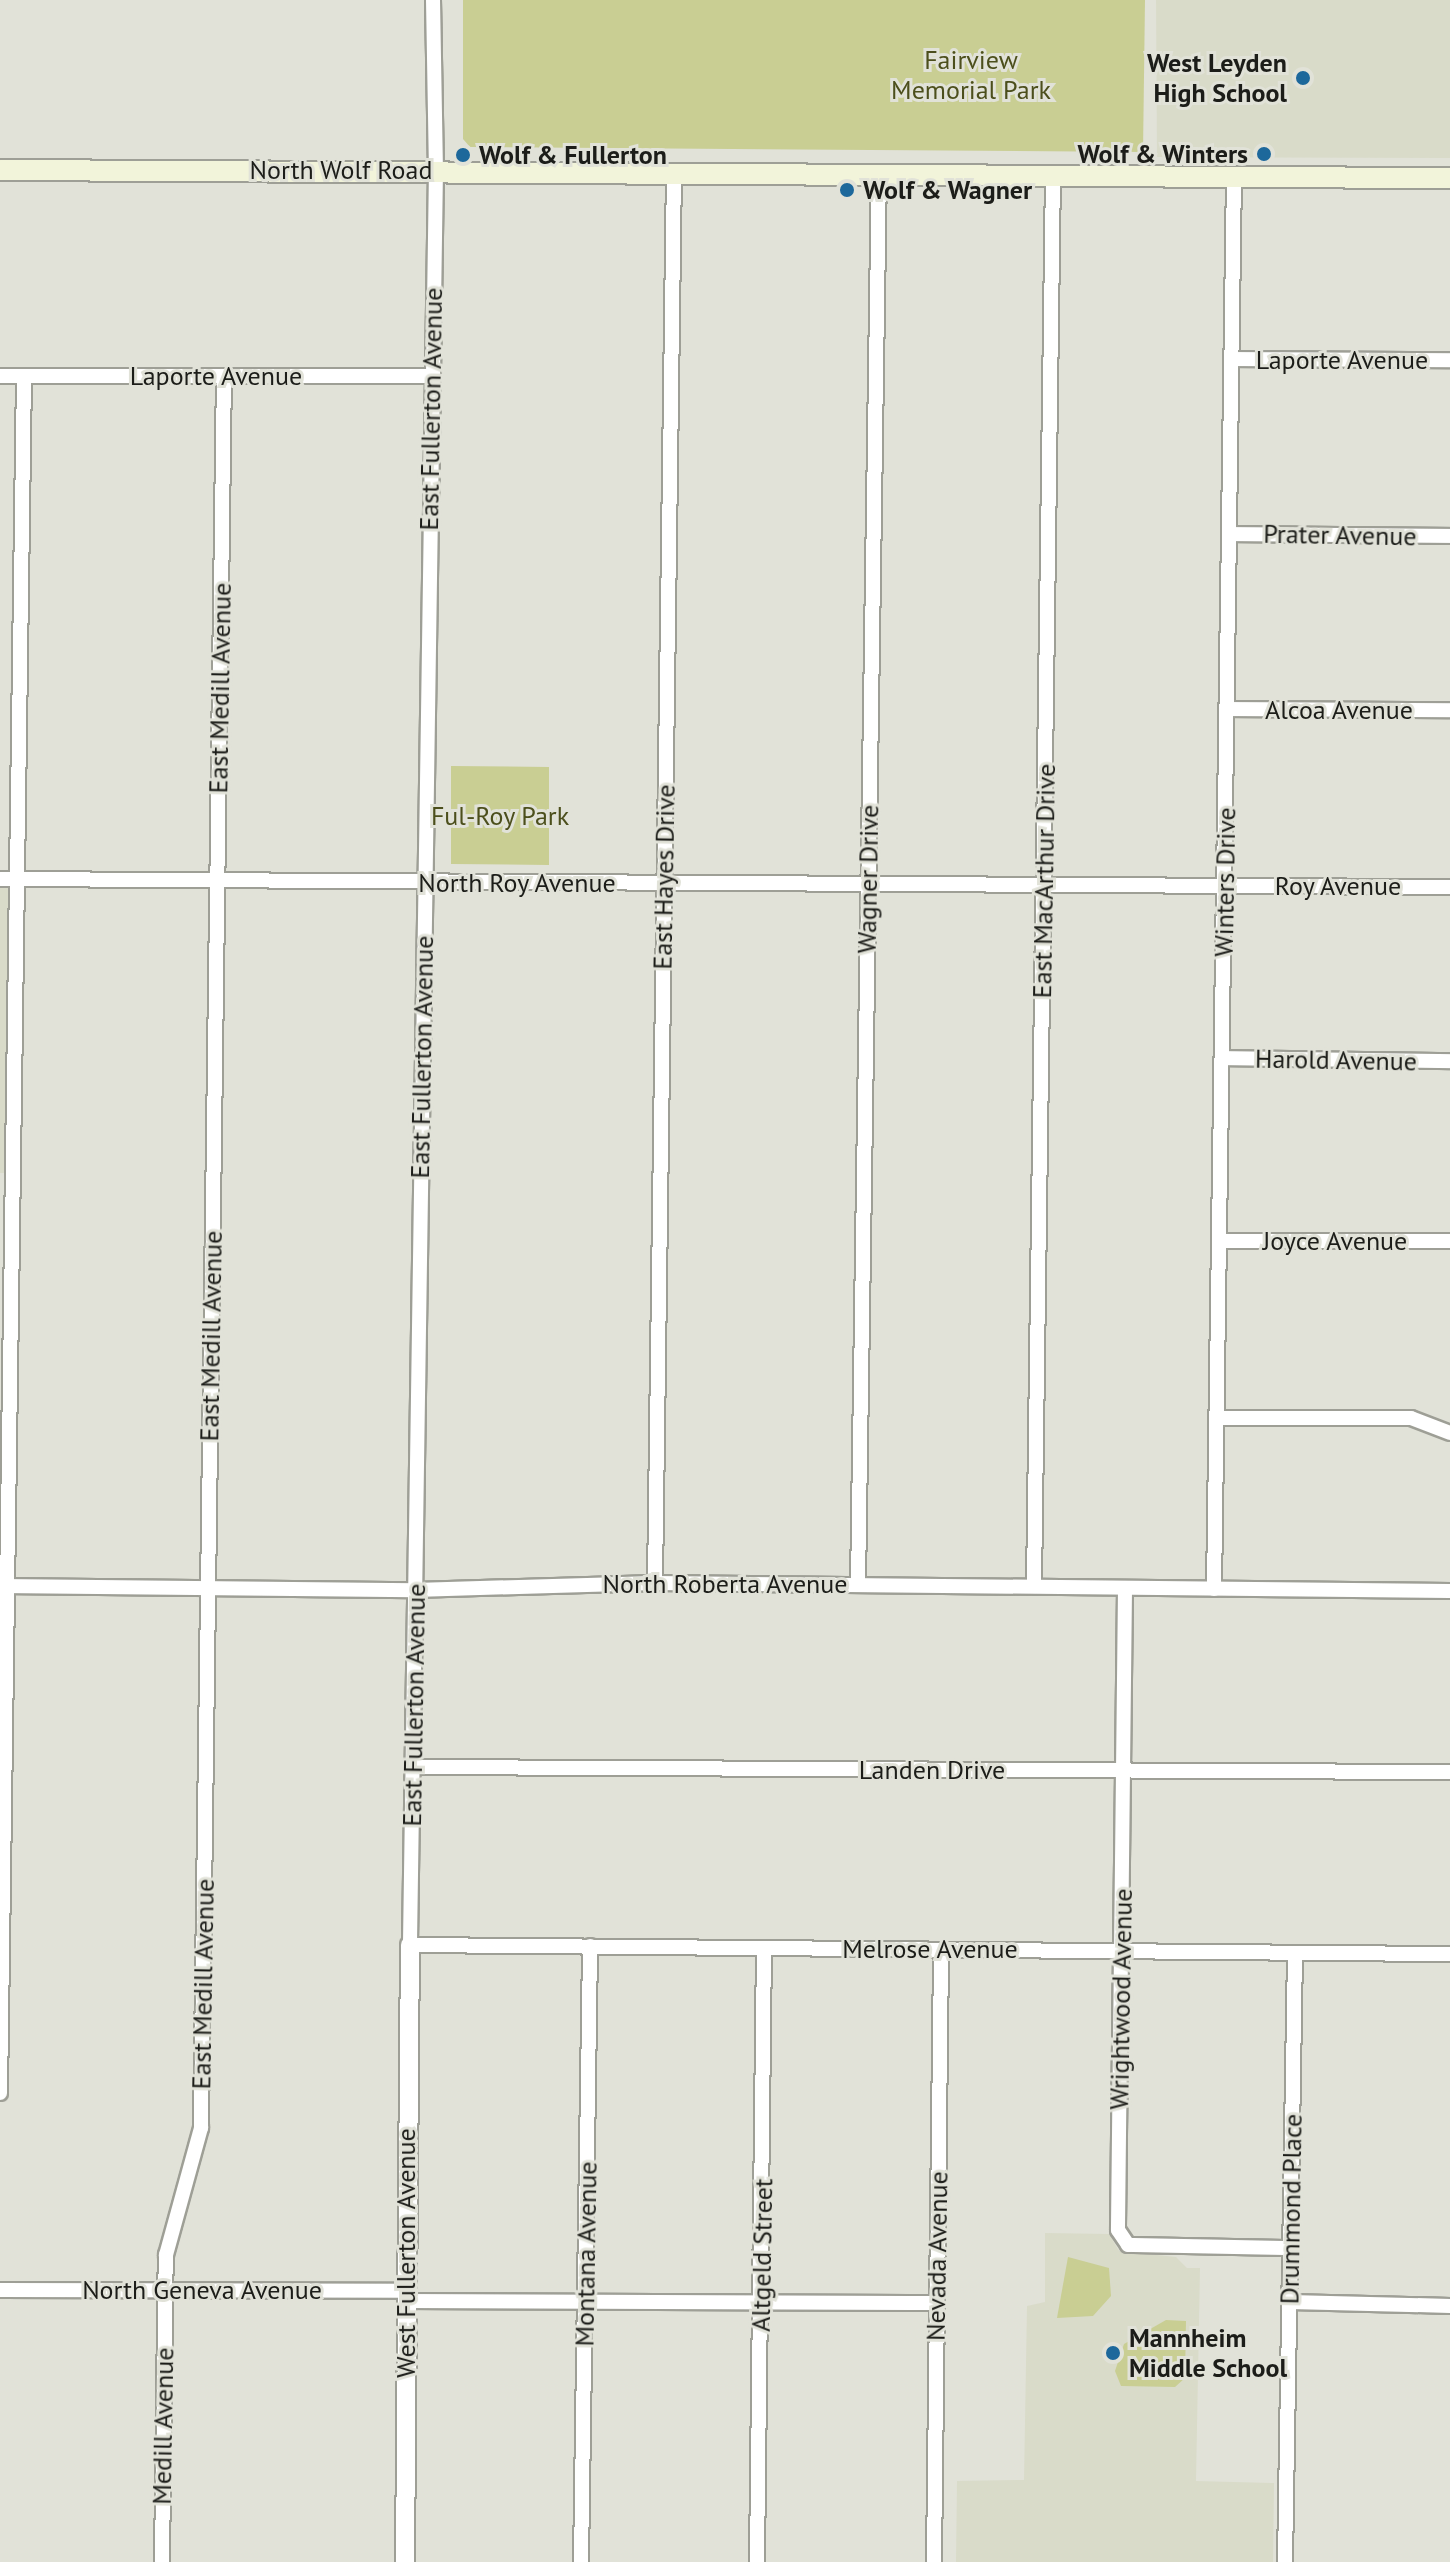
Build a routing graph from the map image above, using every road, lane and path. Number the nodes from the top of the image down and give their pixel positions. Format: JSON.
{"nodes":[{"id":1,"x":433,"y":0,"type":"edge"},
{"id":2,"x":436,"y":169,"type":"junction"},
{"id":3,"x":0,"y":170,"type":"edge"},
{"id":4,"x":674,"y":171,"type":"junction"},
{"id":5,"x":879,"y":174,"type":"junction"},
{"id":6,"x":1234,"y":175,"type":"junction"},
{"id":7,"x":1053,"y":176,"type":"junction"},
{"id":8,"x":1450,"y":178,"type":"edge"},
{"id":9,"x":1234,"y":359,"type":"junction"},
{"id":10,"x":1450,"y":360,"type":"edge"},
{"id":11,"x":0,"y":376,"type":"edge"},
{"id":12,"x":24,"y":376,"type":"junction"},
{"id":13,"x":224,"y":376,"type":"junction"},
{"id":14,"x":431,"y":376,"type":"junction"},
{"id":15,"x":1231,"y":534,"type":"junction"},
{"id":16,"x":1450,"y":536,"type":"edge"},
{"id":17,"x":1229,"y":709,"type":"junction"},
{"id":18,"x":1450,"y":710,"type":"edge"},
{"id":19,"x":0,"y":879,"type":"edge"},
{"id":20,"x":19,"y":879,"type":"junction"},
{"id":21,"x":217,"y":881,"type":"junction"},
{"id":22,"x":663,"y":882,"type":"junction"},
{"id":23,"x":425,"y":883,"type":"junction"},
{"id":24,"x":868,"y":885,"type":"junction"},
{"id":25,"x":1044,"y":886,"type":"junction"},
{"id":26,"x":1225,"y":886,"type":"junction"},
{"id":27,"x":1130,"y":887,"type":"joint"},
{"id":28,"x":1450,"y":887,"type":"edge"},
{"id":29,"x":1223,"y":1058,"type":"junction"},
{"id":30,"x":1450,"y":1061,"type":"edge"},
{"id":31,"x":1219,"y":1241,"type":"junction"},
{"id":32,"x":1450,"y":1241,"type":"edge"},
{"id":33,"x":6,"y":1270,"type":"edge"},
{"id":34,"x":1217,"y":1418,"type":"junction"},
{"id":35,"x":1450,"y":1433,"type":"edge"},
{"id":36,"x":655,"y":1583,"type":"junction"},
{"id":37,"x":858,"y":1585,"type":"junction"},
{"id":38,"x":2,"y":1586,"type":"edge"},
{"id":39,"x":1034,"y":1586,"type":"junction"},
{"id":40,"x":208,"y":1588,"type":"junction"},
{"id":41,"x":1125,"y":1589,"type":"junction"},
{"id":42,"x":1214,"y":1589,"type":"junction"},
{"id":43,"x":415,"y":1590,"type":"junction"},
{"id":44,"x":1450,"y":1591,"type":"edge"},
{"id":45,"x":413,"y":1767,"type":"junction"},
{"id":46,"x":1124,"y":1771,"type":"junction"},
{"id":47,"x":1450,"y":1772,"type":"edge"},
{"id":48,"x":410,"y":1945,"type":"junction"},
{"id":49,"x":590,"y":1946,"type":"junction"},
{"id":50,"x":764,"y":1948,"type":"junction"},
{"id":51,"x":941,"y":1950,"type":"junction"},
{"id":52,"x":1122,"y":1951,"type":"junction"},
{"id":53,"x":1295,"y":1953,"type":"junction"},
{"id":54,"x":1450,"y":1954,"type":"edge"},
{"id":55,"x":0,"y":2093,"type":"edge"},
{"id":56,"x":1290,"y":2248,"type":"junction"},
{"id":57,"x":0,"y":2290,"type":"edge"},
{"id":58,"x":164,"y":2290,"type":"junction"},
{"id":59,"x":405,"y":2296,"type":"junction"},
{"id":60,"x":586,"y":2301,"type":"junction"},
{"id":61,"x":762,"y":2302,"type":"junction"},
{"id":62,"x":1290,"y":2302,"type":"junction"},
{"id":63,"x":937,"y":2303,"type":"junction"},
{"id":64,"x":1450,"y":2306,"type":"edge"},
{"id":65,"x":162,"y":2562,"type":"edge"},
{"id":66,"x":405,"y":2562,"type":"edge"},
{"id":67,"x":581,"y":2562,"type":"edge"},
{"id":68,"x":757,"y":2562,"type":"edge"},
{"id":69,"x":934,"y":2562,"type":"edge"},
{"id":70,"x":1285,"y":2562,"type":"edge"}],
"edges":[{"from":1,"to":2,"type":"street"},
{"from":2,"to":3,"type":"main road","name":"North Wolf Road"},
{"from":2,"to":4,"type":"main road","name":"North Wolf Road"},
{"from":2,"to":14,"type":"street","name":"East Fullerton Avenue"},
{"from":4,"to":5,"type":"main road","name":"North Wolf Road"},
{"from":4,"to":22,"type":"street","name":"East Hayes Drive"},
{"from":5,"to":7,"type":"main road","name":"North Wolf Road"},
{"from":5,"to":24,"type":"street","name":"Wagner Drive"},
{"from":6,"to":7,"type":"main road","name":"North Wolf Road"},
{"from":6,"to":8,"type":"main road","name":"North Wolf Road"},
{"from":6,"to":9,"type":"street","name":"Winters Drive"},
{"from":7,"to":25,"type":"street","name":"East MacArthur Drive"},
{"from":9,"to":10,"type":"street","name":"Laporte Avenue"},
{"from":9,"to":15,"type":"street","name":"Winters Drive"},
{"from":11,"to":12,"type":"street","name":"Laporte Avenue"},
{"from":12,"to":13,"type":"street","name":"Laporte Avenue"},
{"from":12,"to":20,"type":"street"},
{"from":13,"to":14,"type":"street","name":"Laporte Avenue"},
{"from":13,"to":21,"type":"street","name":"East Medill Avenue"},
{"from":14,"to":23,"type":"street","name":"East Fullerton Avenue"},
{"from":15,"to":16,"type":"street","name":"Prater Avenue"},
{"from":15,"to":17,"type":"street","name":"Winters Drive"},
{"from":17,"to":18,"type":"street","name":"Alcoa Avenue"},
{"from":17,"to":26,"type":"street","name":"Winters Drive"},
{"from":19,"to":20,"type":"street","name":"North Roy Avenue"},
{"from":20,"to":21,"type":"street","name":"North Roy Avenue"},
{"from":20,"to":33,"type":"street"},
{"from":21,"to":23,"type":"street","name":"North Roy Avenue"},
{"from":21,"to":40,"type":"street","name":"East Medill Avenue"},
{"from":22,"to":23,"type":"street","name":"North Roy Avenue"},
{"from":22,"to":24,"type":"street","name":"North Roy Avenue"},
{"from":22,"to":36,"type":"street","name":"East Hayes Drive"},
{"from":23,"to":43,"type":"street","name":"East Fullerton Avenue"},
{"from":24,"to":25,"type":"street","name":"North Roy Avenue"},
{"from":24,"to":37,"type":"street","name":"Wagner Drive"},
{"from":25,"to":27,"type":"street","name":"North Roy Avenue"},
{"from":25,"to":39,"type":"street","name":"East MacArthur Drive"},
{"from":26,"to":27,"type":"street","name":"Roy Avenue"},
{"from":26,"to":28,"type":"street","name":"Roy Avenue"},
{"from":26,"to":29,"type":"street","name":"Winters Drive"},
{"from":29,"to":30,"type":"street","name":"Harold Avenue"},
{"from":29,"to":31,"type":"street","name":"Winters Drive"},
{"from":31,"to":32,"type":"street","name":"Joyce Avenue"},
{"from":31,"to":34,"type":"street","name":"Winters Drive"},
{"from":33,"to":38,"type":"street"},
{"from":34,"to":35,"type":"street"},
{"from":34,"to":42,"type":"street","name":"Winters Drive"},
{"from":36,"to":37,"type":"street","name":"North Roberta Avenue"},
{"from":36,"to":43,"type":"street","name":"North Roberta Avenue"},
{"from":37,"to":39,"type":"street","name":"North Roberta Avenue"},
{"from":38,"to":40,"type":"street","name":"North Roberta Avenue"},
{"from":38,"to":55,"type":"street"},
{"from":39,"to":41,"type":"street","name":"North Roberta Avenue"},
{"from":40,"to":43,"type":"street","name":"North Roberta Avenue"},
{"from":40,"to":58,"type":"street","name":"East Medill Avenue"},
{"from":41,"to":42,"type":"street","name":"North Roberta Avenue"},
{"from":41,"to":46,"type":"street","name":"Wrightwood Avenue"},
{"from":42,"to":44,"type":"street","name":"North Roberta Avenue"},
{"from":43,"to":45,"type":"street","name":"East Fullerton Avenue"},
{"from":45,"to":46,"type":"street","name":"Landen Drive"},
{"from":45,"to":48,"type":"street","name":"East Fullerton Avenue"},
{"from":46,"to":47,"type":"street","name":"Landen Drive"},
{"from":46,"to":52,"type":"street","name":"Wrightwood Avenue"},
{"from":48,"to":49,"type":"street","name":"Melrose Avenue"},
{"from":48,"to":59,"type":"street","name":"West Fullerton Avenue"},
{"from":49,"to":50,"type":"street","name":"Melrose Avenue"},
{"from":49,"to":60,"type":"street","name":"Montana Avenue"},
{"from":50,"to":51,"type":"street","name":"Melrose Avenue"},
{"from":50,"to":61,"type":"street","name":"Altgeld Street"},
{"from":51,"to":52,"type":"street","name":"Melrose Avenue"},
{"from":51,"to":63,"type":"street","name":"Nevada Avenue"},
{"from":52,"to":53,"type":"street","name":"Melrose Avenue"},
{"from":52,"to":56,"type":"street","name":"Wrightwood Avenue"},
{"from":53,"to":54,"type":"street","name":"Melrose Avenue"},
{"from":53,"to":56,"type":"street","name":"Drummond Place"},
{"from":56,"to":62,"type":"street","name":"Drummond Place"},
{"from":57,"to":58,"type":"street","name":"North Geneva Avenue"},
{"from":58,"to":59,"type":"street","name":"North Geneva Avenue"},
{"from":58,"to":65,"type":"street","name":"Medill Avenue"},
{"from":59,"to":60,"type":"street","name":"North Geneva Avenue"},
{"from":59,"to":66,"type":"street","name":"West Fullerton Avenue"},
{"from":60,"to":61,"type":"street","name":"North Geneva Avenue"},
{"from":60,"to":67,"type":"street","name":"Montana Avenue"},
{"from":61,"to":63,"type":"street","name":"North Geneva Avenue"},
{"from":61,"to":68,"type":"street","name":"Altgeld Street"},
{"from":62,"to":64,"type":"street"},
{"from":62,"to":70,"type":"street","name":"Drummond Place"},
{"from":63,"to":69,"type":"street","name":"Nevada Avenue"}]}
